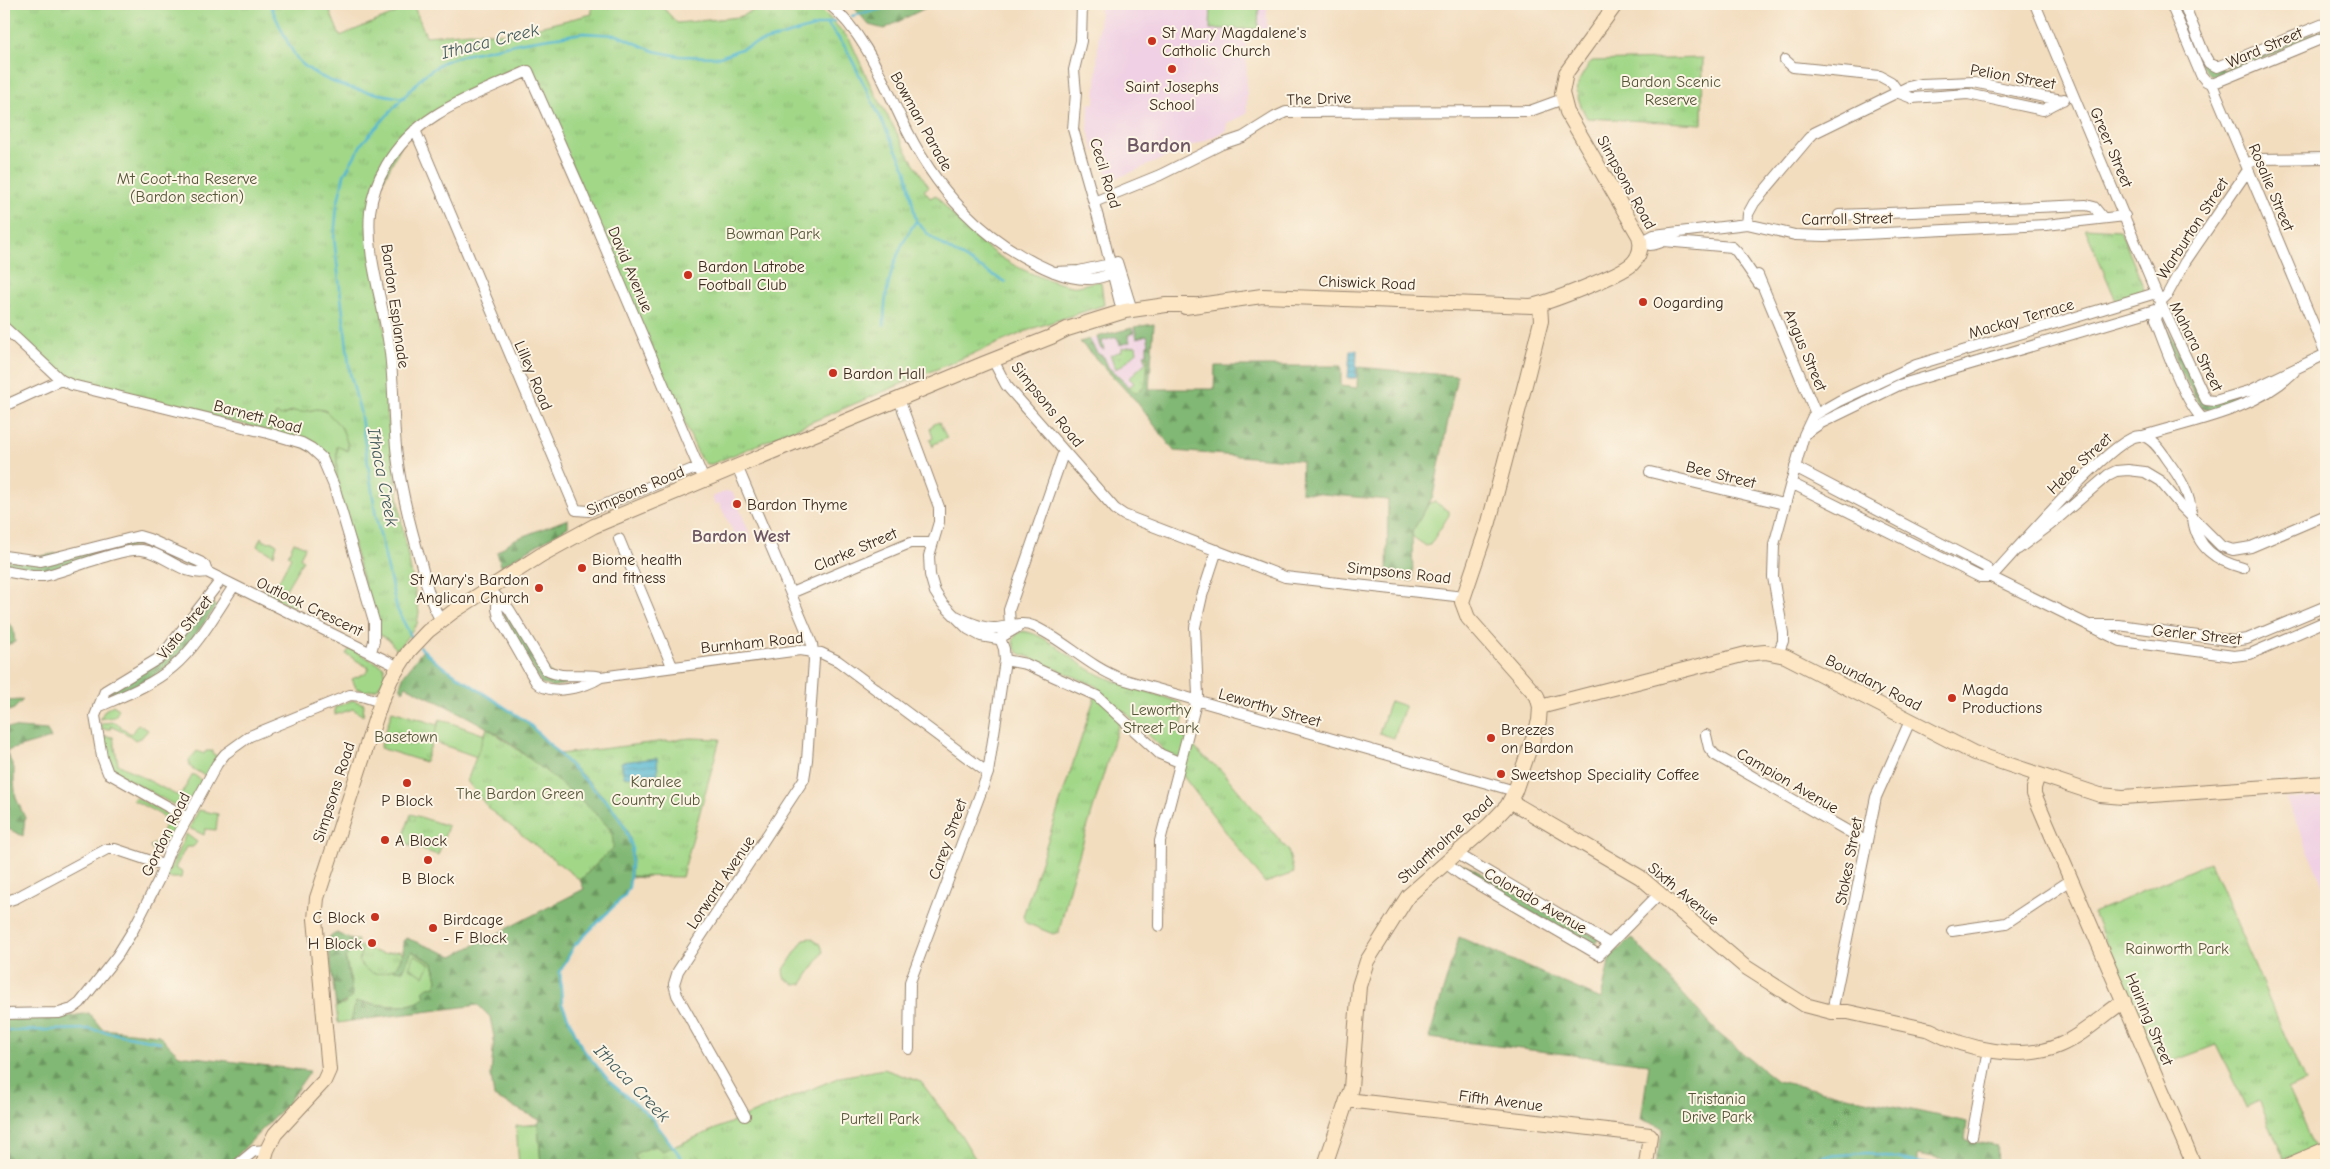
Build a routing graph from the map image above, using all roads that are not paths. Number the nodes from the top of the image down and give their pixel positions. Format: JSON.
{"nodes":[{"id":1,"x":829,"y":4,"type":"edge"},
{"id":2,"x":1082,"y":4,"type":"edge"},
{"id":3,"x":1616,"y":4,"type":"edge"},
{"id":4,"x":2035,"y":4,"type":"edge"},
{"id":5,"x":2170,"y":4,"type":"edge"},
{"id":6,"x":2184,"y":4,"type":"edge"},
{"id":7,"x":2326,"y":23,"type":"edge"},
{"id":8,"x":2196,"y":33,"type":"junction"},
{"id":9,"x":2326,"y":37,"type":"edge"},
{"id":10,"x":2185,"y":38,"type":"junction"},
{"id":11,"x":1785,"y":60,"type":"dead end"},
{"id":12,"x":528,"y":71,"type":"joint"},
{"id":13,"x":2212,"y":84,"type":"junction"},
{"id":14,"x":1899,"y":93,"type":"junction"},
{"id":15,"x":2074,"y":95,"type":"junction"},
{"id":16,"x":1563,"y":99,"type":"junction"},
{"id":17,"x":415,"y":130,"type":"junction"},
{"id":18,"x":2326,"y":158,"type":"edge"},
{"id":19,"x":2247,"y":167,"type":"junction"},
{"id":20,"x":1097,"y":202,"type":"junction"},
{"id":21,"x":1963,"y":211,"type":"junction"},
{"id":22,"x":1839,"y":215,"type":"dead end"},
{"id":23,"x":2126,"y":216,"type":"junction"},
{"id":24,"x":2103,"y":218,"type":"junction"},
{"id":25,"x":1747,"y":224,"type":"junction"},
{"id":26,"x":1963,"y":229,"type":"junction"},
{"id":27,"x":1672,"y":234,"type":"junction"},
{"id":28,"x":1641,"y":242,"type":"junction"},
{"id":29,"x":1664,"y":242,"type":"junction"},
{"id":30,"x":1113,"y":269,"type":"junction"},
{"id":31,"x":1758,"y":276,"type":"dead end"},
{"id":32,"x":1768,"y":298,"type":"junction"},
{"id":33,"x":2158,"y":301,"type":"junction"},
{"id":34,"x":1540,"y":304,"type":"junction"},
{"id":35,"x":1127,"y":313,"type":"junction"},
{"id":36,"x":4,"y":327,"type":"edge"},
{"id":37,"x":2326,"y":354,"type":"edge"},
{"id":38,"x":993,"y":360,"type":"junction"},
{"id":39,"x":2297,"y":370,"type":"junction"},
{"id":40,"x":1894,"y":373,"type":"junction"},
{"id":41,"x":60,"y":380,"type":"junction"},
{"id":42,"x":1899,"y":385,"type":"junction"},
{"id":43,"x":899,"y":399,"type":"junction"},
{"id":44,"x":4,"y":406,"type":"edge"},
{"id":45,"x":1816,"y":414,"type":"junction"},
{"id":46,"x":2202,"y":418,"type":"junction"},
{"id":47,"x":1804,"y":435,"type":"junction"},
{"id":48,"x":2143,"y":436,"type":"junction"},
{"id":49,"x":1064,"y":451,"type":"junction"},
{"id":50,"x":737,"y":466,"type":"junction"},
{"id":51,"x":698,"y":467,"type":"junction"},
{"id":52,"x":1796,"y":467,"type":"junction"},
{"id":53,"x":1650,"y":472,"type":"dead end"},
{"id":54,"x":704,"y":480,"type":"junction"},
{"id":55,"x":1791,"y":483,"type":"junction"},
{"id":56,"x":1784,"y":504,"type":"junction"},
{"id":57,"x":2326,"y":515,"type":"edge"},
{"id":58,"x":2192,"y":517,"type":"junction"},
{"id":59,"x":619,"y":539,"type":"dead end"},
{"id":60,"x":932,"y":543,"type":"junction"},
{"id":61,"x":2018,"y":549,"type":"junction"},
{"id":62,"x":1217,"y":550,"type":"junction"},
{"id":63,"x":4,"y":556,"type":"edge"},
{"id":64,"x":2243,"y":568,"type":"dead end"},
{"id":65,"x":4,"y":571,"type":"edge"},
{"id":66,"x":207,"y":572,"type":"junction"},
{"id":67,"x":1991,"y":577,"type":"junction"},
{"id":68,"x":222,"y":580,"type":"junction"},
{"id":69,"x":234,"y":586,"type":"junction"},
{"id":70,"x":494,"y":592,"type":"junction"},
{"id":71,"x":791,"y":593,"type":"junction"},
{"id":72,"x":1464,"y":597,"type":"junction"},
{"id":73,"x":2326,"y":606,"type":"edge"},
{"id":74,"x":956,"y":616,"type":"junction"},
{"id":75,"x":441,"y":620,"type":"junction"},
{"id":76,"x":2326,"y":621,"type":"edge"},
{"id":77,"x":1028,"y":625,"type":"junction"},
{"id":78,"x":2091,"y":625,"type":"junction"},
{"id":79,"x":1010,"y":626,"type":"junction"},
{"id":80,"x":1000,"y":638,"type":"junction"},
{"id":81,"x":814,"y":651,"type":"junction"},
{"id":82,"x":371,"y":652,"type":"junction"},
{"id":83,"x":1778,"y":654,"type":"junction"},
{"id":84,"x":1005,"y":660,"type":"junction"},
{"id":85,"x":399,"y":666,"type":"junction"},
{"id":86,"x":672,"y":666,"type":"junction"},
{"id":87,"x":601,"y":677,"type":"junction"},
{"id":88,"x":1197,"y":701,"type":"junction"},
{"id":89,"x":381,"y":702,"type":"junction"},
{"id":90,"x":98,"y":707,"type":"junction"},
{"id":91,"x":1540,"y":707,"type":"junction"},
{"id":92,"x":1910,"y":721,"type":"junction"},
{"id":93,"x":1706,"y":735,"type":"dead end"},
{"id":94,"x":1179,"y":762,"type":"junction"},
{"id":95,"x":988,"y":773,"type":"junction"},
{"id":96,"x":2038,"y":775,"type":"junction"},
{"id":97,"x":2326,"y":783,"type":"edge"},
{"id":98,"x":1513,"y":796,"type":"junction"},
{"id":99,"x":188,"y":818,"type":"junction"},
{"id":100,"x":1867,"y":842,"type":"junction"},
{"id":101,"x":1456,"y":854,"type":"junction"},
{"id":102,"x":1445,"y":863,"type":"junction"},
{"id":103,"x":163,"y":864,"type":"junction"},
{"id":104,"x":2071,"y":880,"type":"junction"},
{"id":105,"x":1660,"y":893,"type":"junction"},
{"id":106,"x":4,"y":895,"type":"edge"},
{"id":107,"x":14,"y":898,"type":"junction"},
{"id":108,"x":4,"y":902,"type":"edge"},
{"id":109,"x":1159,"y":926,"type":"dead end"},
{"id":110,"x":1952,"y":931,"type":"dead end"},
{"id":111,"x":1610,"y":944,"type":"junction"},
{"id":112,"x":2124,"y":1001,"type":"junction"},
{"id":113,"x":1832,"y":1012,"type":"junction"},
{"id":114,"x":4,"y":1014,"type":"edge"},
{"id":115,"x":908,"y":1049,"type":"dead end"},
{"id":116,"x":1988,"y":1050,"type":"junction"},
{"id":117,"x":1347,"y":1100,"type":"junction"},
{"id":118,"x":745,"y":1116,"type":"dead end"},
{"id":119,"x":1972,"y":1136,"type":"dead end"},
{"id":120,"x":2326,"y":1149,"type":"edge"},
{"id":121,"x":267,"y":1150,"type":"junction"},
{"id":122,"x":237,"y":1165,"type":"edge"},
{"id":123,"x":263,"y":1165,"type":"edge"},
{"id":124,"x":1325,"y":1165,"type":"edge"},
{"id":125,"x":1646,"y":1165,"type":"edge"},
{"id":126,"x":2194,"y":1165,"type":"edge"},
{"id":127,"x":2289,"y":1165,"type":"edge"}],
"edges":[{"from":1,"to":30,"type":"street","name":"Bowman Parade"},
{"from":2,"to":20,"type":"street","name":"Cecil Road"},
{"from":3,"to":16,"type":"main road","name":"Simpsons Road"},
{"from":4,"to":15,"type":"street","name":"Greer Street"},
{"from":5,"to":10,"type":"street","name":"Rosalie Street"},
{"from":6,"to":8,"type":"street"},
{"from":7,"to":8,"type":"street","name":"Ward Street"},
{"from":8,"to":10,"type":"street"},
{"from":9,"to":13,"type":"street","name":"Ward Street"},
{"from":10,"to":13,"type":"street","name":"Rosalie Street"},
{"from":11,"to":14,"type":"street"},
{"from":12,"to":17,"type":"street","name":"Bardon Esplanade"},
{"from":12,"to":51,"type":"street","name":"David Avenue"},
{"from":13,"to":19,"type":"street","name":"Rosalie Street"},
{"from":14,"to":15,"type":"street","name":"Pelion Street"},
{"from":14,"to":25,"type":"street","name":"Pelion Street"},
{"from":15,"to":23,"type":"street","name":"Greer Street"},
{"from":16,"to":20,"type":"street","name":"The Drive"},
{"from":16,"to":28,"type":"main road","name":"Simpsons Road"},
{"from":17,"to":51,"type":"street","name":"Lilley Road"},
{"from":17,"to":75,"type":"street","name":"Bardon Esplanade"},
{"from":18,"to":19,"type":"street","name":"Warburton Street"},
{"from":19,"to":33,"type":"street","name":"Warburton Street"},
{"from":19,"to":37,"type":"street","name":"Rosalie Street"},
{"from":20,"to":30,"type":"street","name":"Cecil Road"},
{"from":21,"to":22,"type":"street","name":"Carroll Street"},
{"from":21,"to":24,"type":"street","name":"Carroll Street"},
{"from":21,"to":26,"type":"street"},
{"from":23,"to":24,"type":"street","name":"Carroll Street"},
{"from":23,"to":33,"type":"street","name":"Greer Street"},
{"from":24,"to":26,"type":"street","name":"Carroll Street"},
{"from":25,"to":26,"type":"street","name":"Carroll Street"},
{"from":25,"to":27,"type":"street","name":"Carroll Street"},
{"from":27,"to":28,"type":"street","name":"Carroll Street"},
{"from":27,"to":29,"type":"street"},
{"from":28,"to":29,"type":"street"},
{"from":28,"to":34,"type":"main road","name":"Simpsons Road"},
{"from":29,"to":32,"type":"street","name":"Angus Street"},
{"from":30,"to":35,"type":"street","name":"Cecil Road"},
{"from":31,"to":32,"type":"street","name":"Angus Street"},
{"from":32,"to":45,"type":"street","name":"Angus Street"},
{"from":33,"to":39,"type":"street","name":"Mahara Street"},
{"from":33,"to":40,"type":"street","name":"Mackay Terrace"},
{"from":33,"to":42,"type":"street","name":"Mackay Terrace"},
{"from":33,"to":46,"type":"street","name":"Mahara Street"},
{"from":34,"to":35,"type":"main road","name":"Chiswick Road"},
{"from":34,"to":72,"type":"main road","name":"Simpsons Road"},
{"from":35,"to":38,"type":"main road","name":"Chiswick Road"},
{"from":36,"to":41,"type":"street","name":"Barnett Road"},
{"from":37,"to":39,"type":"street","name":"Mahara Street"},
{"from":38,"to":43,"type":"main road","name":"Simpsons Road"},
{"from":38,"to":49,"type":"street","name":"Simpsons Road"},
{"from":39,"to":46,"type":"street","name":"Mahara Street"},
{"from":40,"to":42,"type":"street"},
{"from":40,"to":45,"type":"street","name":"Mackay Terrace"},
{"from":41,"to":44,"type":"street"},
{"from":41,"to":82,"type":"street","name":"Barnett Road"},
{"from":42,"to":47,"type":"street","name":"Mackay Terrace"},
{"from":43,"to":50,"type":"main road","name":"Simpsons Road"},
{"from":43,"to":60,"type":"street"},
{"from":45,"to":47,"type":"street"},
{"from":46,"to":48,"type":"street","name":"Mahara Street"},
{"from":47,"to":52,"type":"street"},
{"from":48,"to":58,"type":"street","name":"Hebe Street"},
{"from":48,"to":61,"type":"street","name":"Hebe Street"},
{"from":49,"to":62,"type":"street","name":"Simpsons Road"},
{"from":49,"to":79,"type":"street"},
{"from":50,"to":54,"type":"main road","name":"Simpsons Road"},
{"from":50,"to":71,"type":"street"},
{"from":51,"to":54,"type":"street","name":"David Avenue"},
{"from":52,"to":55,"type":"street"},
{"from":52,"to":67,"type":"street","name":"Gerler Street"},
{"from":53,"to":56,"type":"street","name":"Bee Street"},
{"from":54,"to":70,"type":"main road","name":"Simpsons Road"},
{"from":55,"to":56,"type":"street"},
{"from":55,"to":67,"type":"street","name":"Gerler Street"},
{"from":56,"to":83,"type":"street"},
{"from":57,"to":58,"type":"street","name":"Hebe Street"},
{"from":58,"to":61,"type":"street","name":"Hebe Street"},
{"from":58,"to":64,"type":"street","name":"Hebe Street"},
{"from":59,"to":86,"type":"street"},
{"from":60,"to":71,"type":"street","name":"Clarke Street"},
{"from":60,"to":74,"type":"street"},
{"from":61,"to":67,"type":"street","name":"Hebe Street"},
{"from":62,"to":72,"type":"street","name":"Simpsons Road"},
{"from":62,"to":88,"type":"street"},
{"from":63,"to":66,"type":"street","name":"Outlook Crescent"},
{"from":65,"to":66,"type":"street","name":"Outlook Crescent"},
{"from":66,"to":68,"type":"street","name":"Outlook Crescent"},
{"from":67,"to":78,"type":"street","name":"Gerler Street"},
{"from":68,"to":69,"type":"street","name":"Outlook Crescent"},
{"from":68,"to":90,"type":"street","name":"Vista Street"},
{"from":69,"to":82,"type":"street","name":"Outlook Crescent"},
{"from":69,"to":90,"type":"street","name":"Vista Street"},
{"from":70,"to":75,"type":"main road","name":"Simpsons Road"},
{"from":70,"to":87,"type":"street","name":"Burnham Road"},
{"from":70,"to":87,"type":"street","name":"Burnham Road"},
{"from":71,"to":81,"type":"street"},
{"from":72,"to":91,"type":"main road"},
{"from":73,"to":78,"type":"street","name":"Gerler Street"},
{"from":74,"to":79,"type":"street"},
{"from":74,"to":80,"type":"street"},
{"from":75,"to":85,"type":"main road","name":"Simpsons Road"},
{"from":76,"to":78,"type":"street","name":"Gerler Street"},
{"from":77,"to":79,"type":"street"},
{"from":77,"to":80,"type":"street"},
{"from":77,"to":88,"type":"street","name":"Leworthy Street"},
{"from":79,"to":80,"type":"street"},
{"from":80,"to":84,"type":"street","name":"Carey Street"},
{"from":81,"to":86,"type":"street","name":"Burnham Road"},
{"from":81,"to":95,"type":"street","name":"Burnham Road"},
{"from":81,"to":118,"type":"street","name":"Lorward Avenue"},
{"from":82,"to":85,"type":"street","name":"Outlook Crescent"},
{"from":83,"to":91,"type":"main road","name":"Boundary Road"},
{"from":83,"to":92,"type":"main road","name":"Boundary Road"},
{"from":84,"to":94,"type":"street"},
{"from":84,"to":95,"type":"street","name":"Carey Street"},
{"from":85,"to":89,"type":"main road","name":"Simpsons Road"},
{"from":86,"to":87,"type":"street","name":"Burnham Road"},
{"from":88,"to":94,"type":"street"},
{"from":88,"to":98,"type":"street","name":"Leworthy Street"},
{"from":89,"to":99,"type":"street","name":"Gordon Road"},
{"from":89,"to":121,"type":"main road","name":"Simpsons Road"},
{"from":90,"to":99,"type":"street","name":"Vista Street"},
{"from":91,"to":98,"type":"main road","name":"Stuartholme Road"},
{"from":92,"to":96,"type":"main road","name":"Boundary Road"},
{"from":92,"to":100,"type":"street","name":"Stokes Street"},
{"from":93,"to":100,"type":"street","name":"Campion Avenue"},
{"from":94,"to":109,"type":"street"},
{"from":95,"to":115,"type":"street","name":"Carey Street"},
{"from":96,"to":97,"type":"main road","name":"Boundary Road"},
{"from":96,"to":104,"type":"main road","name":"Haining Street"},
{"from":98,"to":101,"type":"main road","name":"Stuartholme Road"},
{"from":98,"to":105,"type":"main road","name":"Sixth Avenue"},
{"from":99,"to":103,"type":"street","name":"Gordon Road"},
{"from":100,"to":113,"type":"street","name":"Stokes Street"},
{"from":101,"to":102,"type":"main road","name":"Stuartholme Road"},
{"from":101,"to":111,"type":"street","name":"Colorado Avenue"},
{"from":102,"to":111,"type":"street","name":"Colorado Avenue"},
{"from":102,"to":117,"type":"main road","name":"Stuartholme Road"},
{"from":103,"to":107,"type":"street"},
{"from":103,"to":114,"type":"street","name":"Gordon Road"},
{"from":104,"to":110,"type":"street"},
{"from":104,"to":112,"type":"main road","name":"Haining Street"},
{"from":105,"to":111,"type":"street","name":"Colorado Avenue"},
{"from":105,"to":113,"type":"main road","name":"Sixth Avenue"},
{"from":106,"to":107,"type":"street"},
{"from":107,"to":108,"type":"street"},
{"from":112,"to":116,"type":"main road","name":"Sixth Avenue"},
{"from":112,"to":126,"type":"main road","name":"Haining Street"},
{"from":113,"to":116,"type":"main road","name":"Sixth Avenue"},
{"from":116,"to":119,"type":"street"},
{"from":117,"to":124,"type":"main road","name":"Stuartholme Road"},
{"from":117,"to":125,"type":"main road","name":"Fifth Avenue"},
{"from":120,"to":127,"type":"main road"},
{"from":121,"to":122,"type":"street"},
{"from":121,"to":123,"type":"main road","name":"Simpsons Road"}]}
